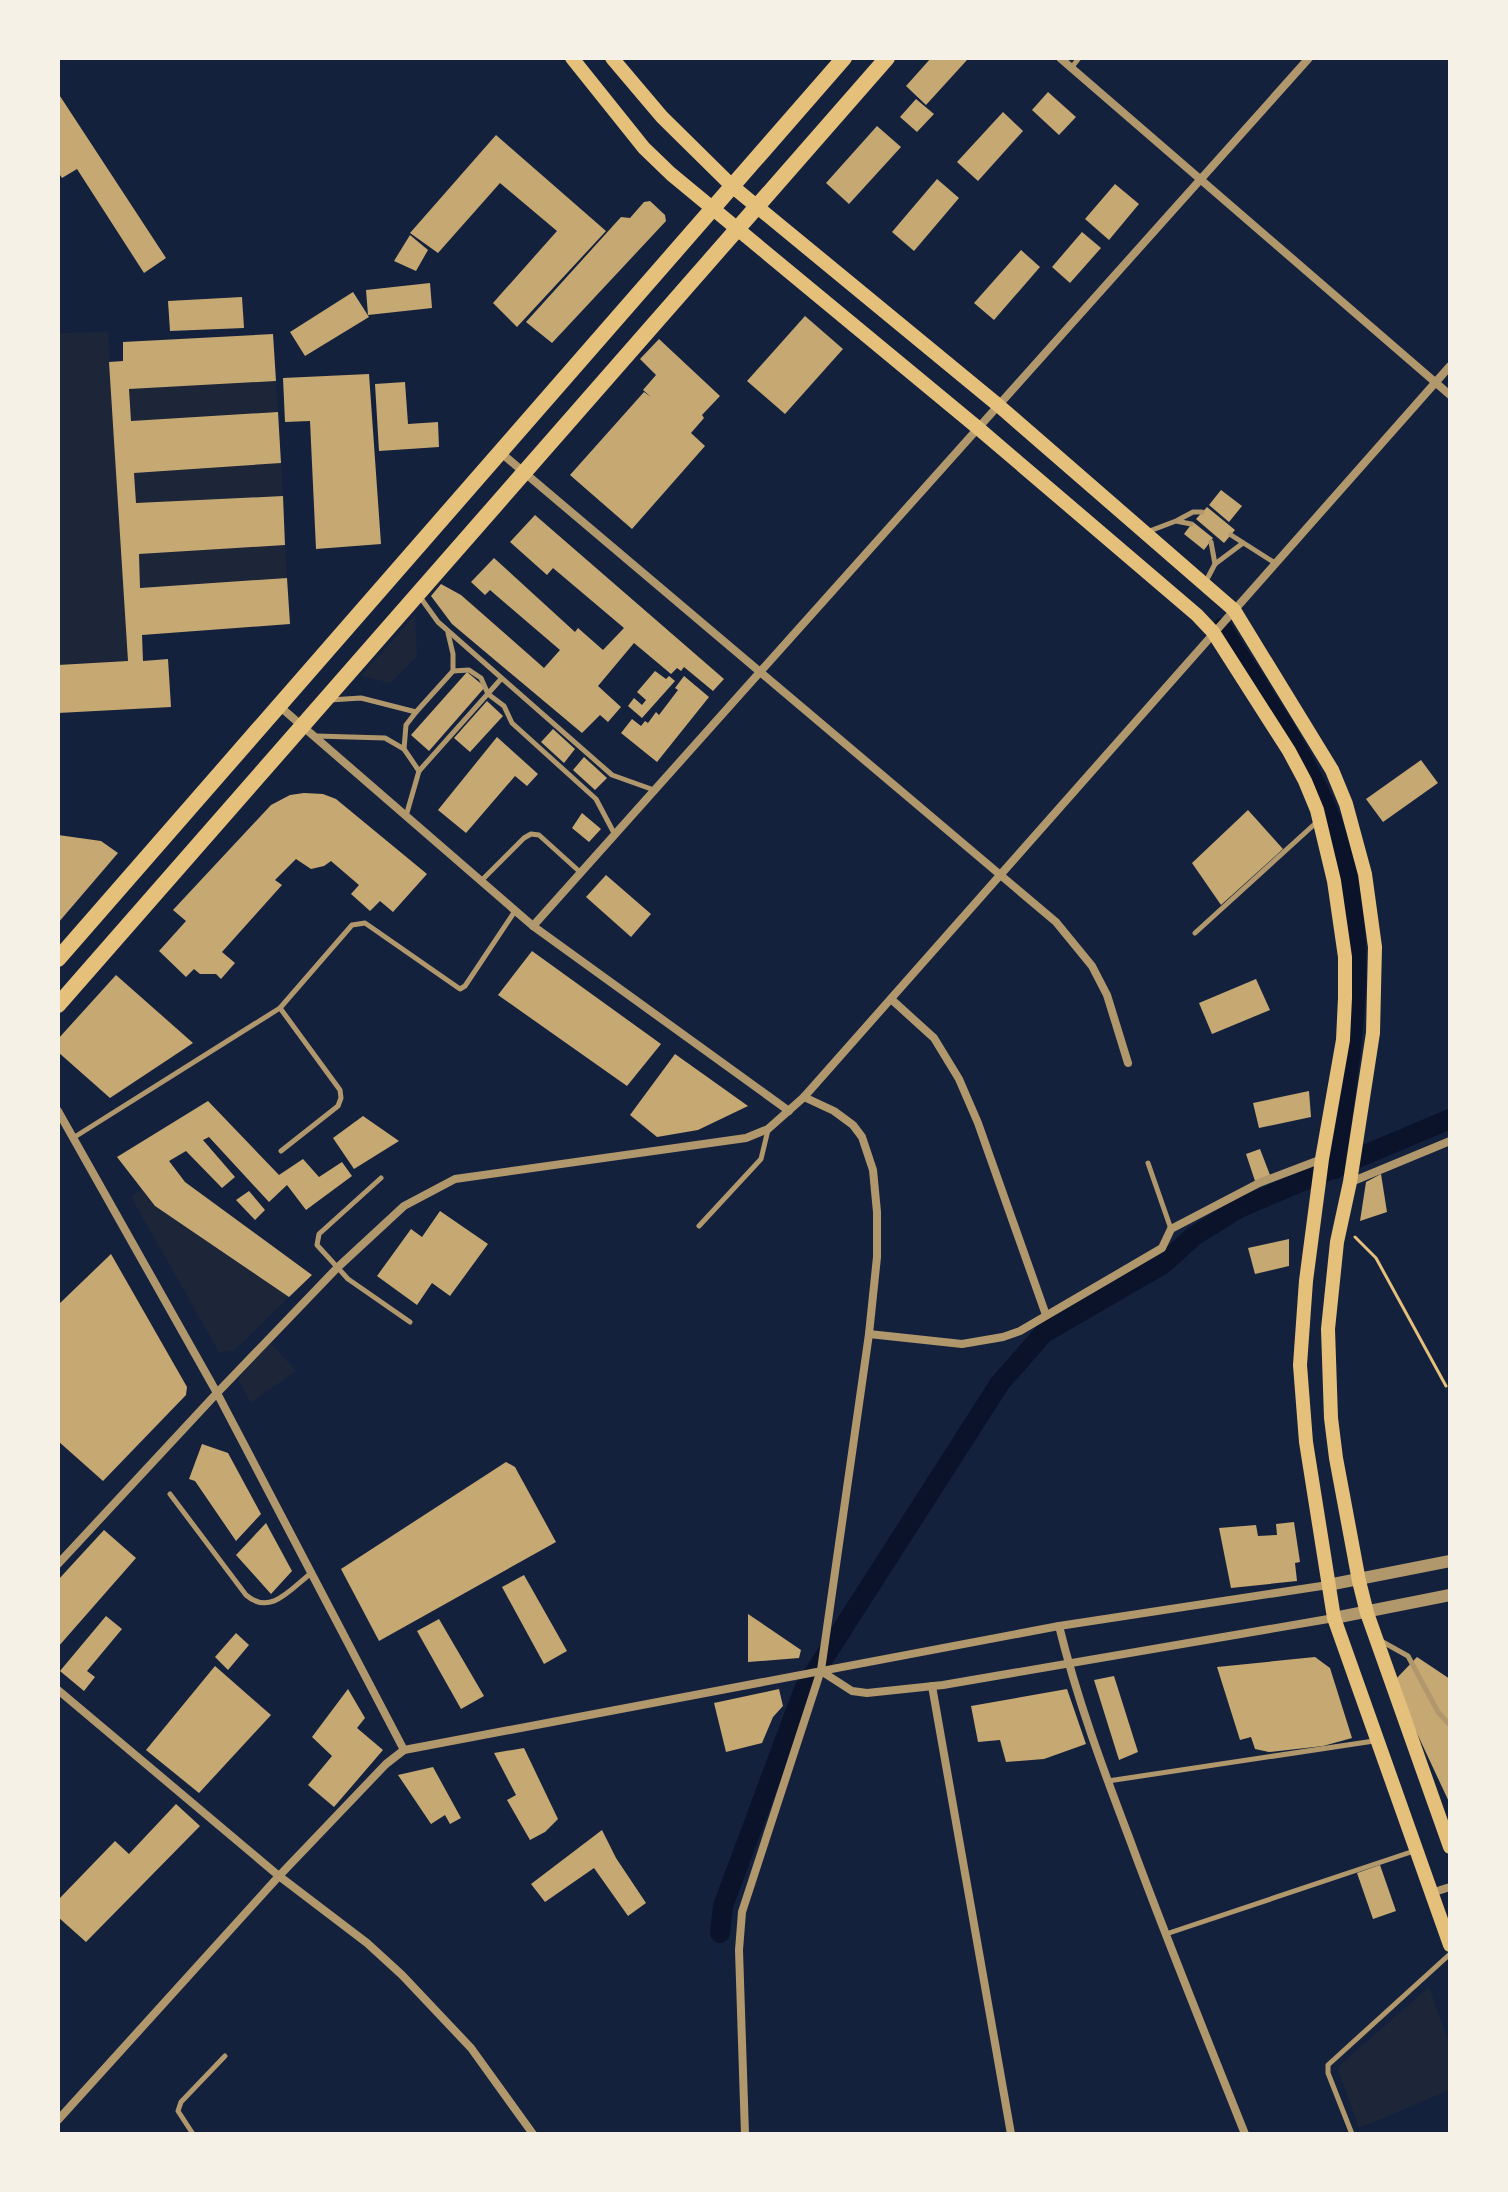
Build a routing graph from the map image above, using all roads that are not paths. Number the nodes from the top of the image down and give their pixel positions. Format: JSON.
{"nodes":[{"id":1,"x":572,"y":58,"type":"edge"},
{"id":2,"x":612,"y":58,"type":"edge"},
{"id":3,"x":844,"y":58,"type":"edge"},
{"id":4,"x":887,"y":58,"type":"edge"},
{"id":5,"x":1060,"y":58,"type":"edge"},
{"id":6,"x":1079,"y":58,"type":"edge"},
{"id":7,"x":1309,"y":58,"type":"edge"},
{"id":8,"x":1071,"y":68,"type":"junction"},
{"id":9,"x":1200,"y":179,"type":"junction"},
{"id":10,"x":732,"y":186,"type":"junction"},
{"id":11,"x":757,"y":206,"type":"junction"},
{"id":12,"x":712,"y":209,"type":"junction"},
{"id":13,"x":737,"y":230,"type":"junction"},
{"id":14,"x":1450,"y":366,"type":"edge"},
{"id":15,"x":1435,"y":382,"type":"junction"},
{"id":16,"x":1450,"y":395,"type":"edge"},
{"id":17,"x":998,"y":405,"type":"junction"},
{"id":18,"x":978,"y":428,"type":"junction"},
{"id":19,"x":500,"y":452,"type":"junction"},
{"id":20,"x":524,"y":473,"type":"junction"},
{"id":21,"x":1202,"y":512,"type":"dead end"},
{"id":22,"x":1176,"y":521,"type":"junction"},
{"id":23,"x":1191,"y":524,"type":"dead end"},
{"id":24,"x":1145,"y":533,"type":"junction"},
{"id":25,"x":1231,"y":535,"type":"dead end"},
{"id":26,"x":1211,"y":542,"type":"dead end"},
{"id":27,"x":1243,"y":543,"type":"junction"},
{"id":28,"x":1215,"y":564,"type":"junction"},
{"id":29,"x":1275,"y":564,"type":"junction"},
{"id":30,"x":1204,"y":584,"type":"junction"},
{"id":31,"x":423,"y":589,"type":"junction"},
{"id":32,"x":1234,"y":610,"type":"junction"},
{"id":33,"x":447,"y":631,"type":"junction"},
{"id":34,"x":1213,"y":632,"type":"junction"},
{"id":35,"x":453,"y":671,"type":"junction"},
{"id":36,"x":760,"y":672,"type":"junction"},
{"id":37,"x":502,"y":678,"type":"junction"},
{"id":38,"x":488,"y":694,"type":"junction"},
{"id":39,"x":325,"y":701,"type":"junction"},
{"id":40,"x":278,"y":705,"type":"junction"},
{"id":41,"x":416,"y":712,"type":"junction"},
{"id":42,"x":308,"y":731,"type":"junction"},
{"id":43,"x":404,"y":749,"type":"junction"},
{"id":44,"x":419,"y":771,"type":"junction"},
{"id":45,"x":654,"y":790,"type":"junction"},
{"id":46,"x":406,"y":817,"type":"junction"},
{"id":47,"x":1320,"y":819,"type":"junction"},
{"id":48,"x":614,"y":834,"type":"junction"},
{"id":49,"x":580,"y":872,"type":"junction"},
{"id":50,"x":1001,"y":874,"type":"junction"},
{"id":51,"x":481,"y":881,"type":"junction"},
{"id":52,"x":515,"y":911,"type":"junction"},
{"id":53,"x":533,"y":926,"type":"junction"},
{"id":54,"x":1195,"y":933,"type":"dead end"},
{"id":55,"x":58,"y":959,"type":"edge"},
{"id":56,"x":891,"y":999,"type":"junction"},
{"id":57,"x":58,"y":1005,"type":"edge"},
{"id":58,"x":280,"y":1008,"type":"junction"},
{"id":59,"x":1128,"y":1063,"type":"dead end"},
{"id":60,"x":804,"y":1097,"type":"junction"},
{"id":61,"x":58,"y":1111,"type":"edge"},
{"id":62,"x":789,"y":1111,"type":"junction"},
{"id":63,"x":768,"y":1129,"type":"junction"},
{"id":64,"x":73,"y":1138,"type":"junction"},
{"id":65,"x":1450,"y":1141,"type":"edge"},
{"id":66,"x":281,"y":1151,"type":"dead end"},
{"id":67,"x":1322,"y":1159,"type":"junction"},
{"id":68,"x":1148,"y":1163,"type":"dead end"},
{"id":69,"x":381,"y":1178,"type":"dead end"},
{"id":70,"x":1350,"y":1182,"type":"junction"},
{"id":71,"x":699,"y":1226,"type":"dead end"},
{"id":72,"x":1171,"y":1229,"type":"junction"},
{"id":73,"x":337,"y":1268,"type":"junction"},
{"id":74,"x":1046,"y":1315,"type":"junction"},
{"id":75,"x":410,"y":1322,"type":"dead end"},
{"id":76,"x":869,"y":1334,"type":"junction"},
{"id":77,"x":217,"y":1393,"type":"junction"},
{"id":78,"x":170,"y":1494,"type":"dead end"},
{"id":79,"x":1450,"y":1561,"type":"edge"},
{"id":80,"x":58,"y":1564,"type":"edge"},
{"id":81,"x":310,"y":1574,"type":"junction"},
{"id":82,"x":1359,"y":1581,"type":"junction"},
{"id":83,"x":1328,"y":1585,"type":"junction"},
{"id":84,"x":1450,"y":1595,"type":"edge"},
{"id":85,"x":1367,"y":1613,"type":"junction"},
{"id":86,"x":1334,"y":1618,"type":"junction"},
{"id":87,"x":1059,"y":1626,"type":"junction"},
{"id":88,"x":1376,"y":1639,"type":"junction"},
{"id":89,"x":1068,"y":1664,"type":"junction"},
{"id":90,"x":821,"y":1670,"type":"junction"},
{"id":91,"x":932,"y":1686,"type":"junction"},
{"id":92,"x":58,"y":1690,"type":"edge"},
{"id":93,"x":1450,"y":1725,"type":"edge"},
{"id":94,"x":1379,"y":1740,"type":"junction"},
{"id":95,"x":404,"y":1750,"type":"junction"},
{"id":96,"x":1108,"y":1781,"type":"junction"},
{"id":97,"x":1450,"y":1847,"type":"edge"},
{"id":98,"x":1416,"y":1850,"type":"junction"},
{"id":99,"x":279,"y":1876,"type":"junction"},
{"id":100,"x":1450,"y":1887,"type":"edge"},
{"id":101,"x":1431,"y":1893,"type":"junction"},
{"id":102,"x":1165,"y":1935,"type":"junction"},
{"id":103,"x":1450,"y":1945,"type":"edge"},
{"id":104,"x":1450,"y":1954,"type":"edge"},
{"id":105,"x":225,"y":2056,"type":"dead end"},
{"id":106,"x":58,"y":2120,"type":"edge"},
{"id":107,"x":193,"y":2134,"type":"edge"},
{"id":108,"x":533,"y":2134,"type":"edge"},
{"id":109,"x":745,"y":2134,"type":"edge"},
{"id":110,"x":1011,"y":2134,"type":"edge"},
{"id":111,"x":1245,"y":2134,"type":"edge"},
{"id":112,"x":1352,"y":2134,"type":"edge"}],
"edges":[{"from":1,"to":12,"type":"main road"},
{"from":2,"to":10,"type":"main road"},
{"from":3,"to":10,"type":"main road"},
{"from":4,"to":11,"type":"main road"},
{"from":5,"to":8,"type":"street"},
{"from":6,"to":8,"type":"lane"},
{"from":7,"to":9,"type":"street"},
{"from":8,"to":9,"type":"street"},
{"from":9,"to":15,"type":"street"},
{"from":9,"to":17,"type":"street"},
{"from":10,"to":11,"type":"main road"},
{"from":10,"to":12,"type":"main road"},
{"from":11,"to":13,"type":"main road"},
{"from":11,"to":17,"type":"main road"},
{"from":12,"to":13,"type":"main road"},
{"from":12,"to":19,"type":"main road"},
{"from":13,"to":18,"type":"main road"},
{"from":13,"to":20,"type":"main road"},
{"from":14,"to":15,"type":"street"},
{"from":15,"to":16,"type":"street"},
{"from":15,"to":29,"type":"street"},
{"from":17,"to":18,"type":"street"},
{"from":17,"to":24,"type":"main road"},
{"from":18,"to":34,"type":"main road"},
{"from":18,"to":36,"type":"street"},
{"from":19,"to":20,"type":"street"},
{"from":19,"to":40,"type":"main road"},
{"from":20,"to":31,"type":"main road"},
{"from":20,"to":36,"type":"street"},
{"from":21,"to":22,"type":"lane"},
{"from":22,"to":23,"type":"lane"},
{"from":22,"to":24,"type":"lane"},
{"from":24,"to":30,"type":"main road"},
{"from":25,"to":27,"type":"lane"},
{"from":26,"to":28,"type":"lane"},
{"from":27,"to":28,"type":"lane"},
{"from":27,"to":29,"type":"lane"},
{"from":28,"to":30,"type":"lane"},
{"from":29,"to":32,"type":"street"},
{"from":30,"to":32,"type":"main road"},
{"from":31,"to":33,"type":"lane"},
{"from":31,"to":39,"type":"main road"},
{"from":32,"to":34,"type":"street"},
{"from":32,"to":70,"type":"main road"},
{"from":33,"to":35,"type":"lane"},
{"from":33,"to":37,"type":"lane"},
{"from":34,"to":47,"type":"main road"},
{"from":34,"to":50,"type":"street"},
{"from":35,"to":38,"type":"lane"},
{"from":35,"to":41,"type":"lane"},
{"from":36,"to":45,"type":"street"},
{"from":36,"to":50,"type":"street"},
{"from":37,"to":38,"type":"lane"},
{"from":37,"to":45,"type":"lane"},
{"from":38,"to":44,"type":"lane"},
{"from":38,"to":48,"type":"lane"},
{"from":39,"to":41,"type":"lane"},
{"from":39,"to":42,"type":"main road"},
{"from":40,"to":42,"type":"street"},
{"from":40,"to":55,"type":"main road"},
{"from":41,"to":43,"type":"lane"},
{"from":42,"to":43,"type":"lane"},
{"from":42,"to":46,"type":"street"},
{"from":42,"to":57,"type":"main road"},
{"from":43,"to":44,"type":"lane"},
{"from":44,"to":46,"type":"lane"},
{"from":45,"to":48,"type":"street"},
{"from":46,"to":51,"type":"street"},
{"from":47,"to":54,"type":"lane"},
{"from":47,"to":67,"type":"main road"},
{"from":48,"to":49,"type":"street"},
{"from":49,"to":51,"type":"lane"},
{"from":49,"to":53,"type":"street"},
{"from":50,"to":56,"type":"street"},
{"from":50,"to":59,"type":"street"},
{"from":51,"to":52,"type":"street"},
{"from":52,"to":53,"type":"street"},
{"from":52,"to":58,"type":"lane"},
{"from":53,"to":62,"type":"street"},
{"from":56,"to":60,"type":"street"},
{"from":56,"to":74,"type":"street"},
{"from":58,"to":64,"type":"lane"},
{"from":58,"to":66,"type":"lane"},
{"from":60,"to":62,"type":"street"},
{"from":60,"to":76,"type":"street"},
{"from":61,"to":64,"type":"street"},
{"from":62,"to":63,"type":"street"},
{"from":63,"to":71,"type":"lane"},
{"from":63,"to":73,"type":"street"},
{"from":64,"to":77,"type":"street"},
{"from":65,"to":70,"type":"street"},
{"from":67,"to":72,"type":"street"},
{"from":67,"to":83,"type":"main road"},
{"from":68,"to":72,"type":"lane"},
{"from":69,"to":73,"type":"lane"},
{"from":70,"to":82,"type":"main road"},
{"from":72,"to":74,"type":"street"},
{"from":73,"to":75,"type":"lane"},
{"from":73,"to":77,"type":"street"},
{"from":74,"to":76,"type":"street"},
{"from":76,"to":90,"type":"street"},
{"from":77,"to":80,"type":"street"},
{"from":77,"to":81,"type":"street"},
{"from":78,"to":81,"type":"lane"},
{"from":79,"to":82,"type":"street"},
{"from":81,"to":95,"type":"street"},
{"from":82,"to":83,"type":"street"},
{"from":82,"to":85,"type":"main road"},
{"from":83,"to":86,"type":"main road"},
{"from":83,"to":87,"type":"street"},
{"from":84,"to":85,"type":"street"},
{"from":85,"to":86,"type":"street"},
{"from":85,"to":88,"type":"main road"},
{"from":86,"to":89,"type":"street"},
{"from":86,"to":94,"type":"main road"},
{"from":87,"to":89,"type":"street"},
{"from":87,"to":90,"type":"street"},
{"from":88,"to":93,"type":"lane"},
{"from":88,"to":97,"type":"main road"},
{"from":89,"to":91,"type":"street"},
{"from":89,"to":96,"type":"street"},
{"from":90,"to":91,"type":"street"},
{"from":90,"to":95,"type":"street"},
{"from":90,"to":109,"type":"street"},
{"from":91,"to":110,"type":"street"},
{"from":92,"to":99,"type":"street"},
{"from":94,"to":96,"type":"lane"},
{"from":94,"to":98,"type":"main road"},
{"from":95,"to":99,"type":"street"},
{"from":96,"to":102,"type":"street"},
{"from":98,"to":101,"type":"main road"},
{"from":98,"to":102,"type":"lane"},
{"from":99,"to":106,"type":"street"},
{"from":99,"to":108,"type":"street"},
{"from":100,"to":101,"type":"street"},
{"from":101,"to":103,"type":"main road"},
{"from":102,"to":111,"type":"street"},
{"from":104,"to":112,"type":"lane"},
{"from":105,"to":107,"type":"lane"}]}
